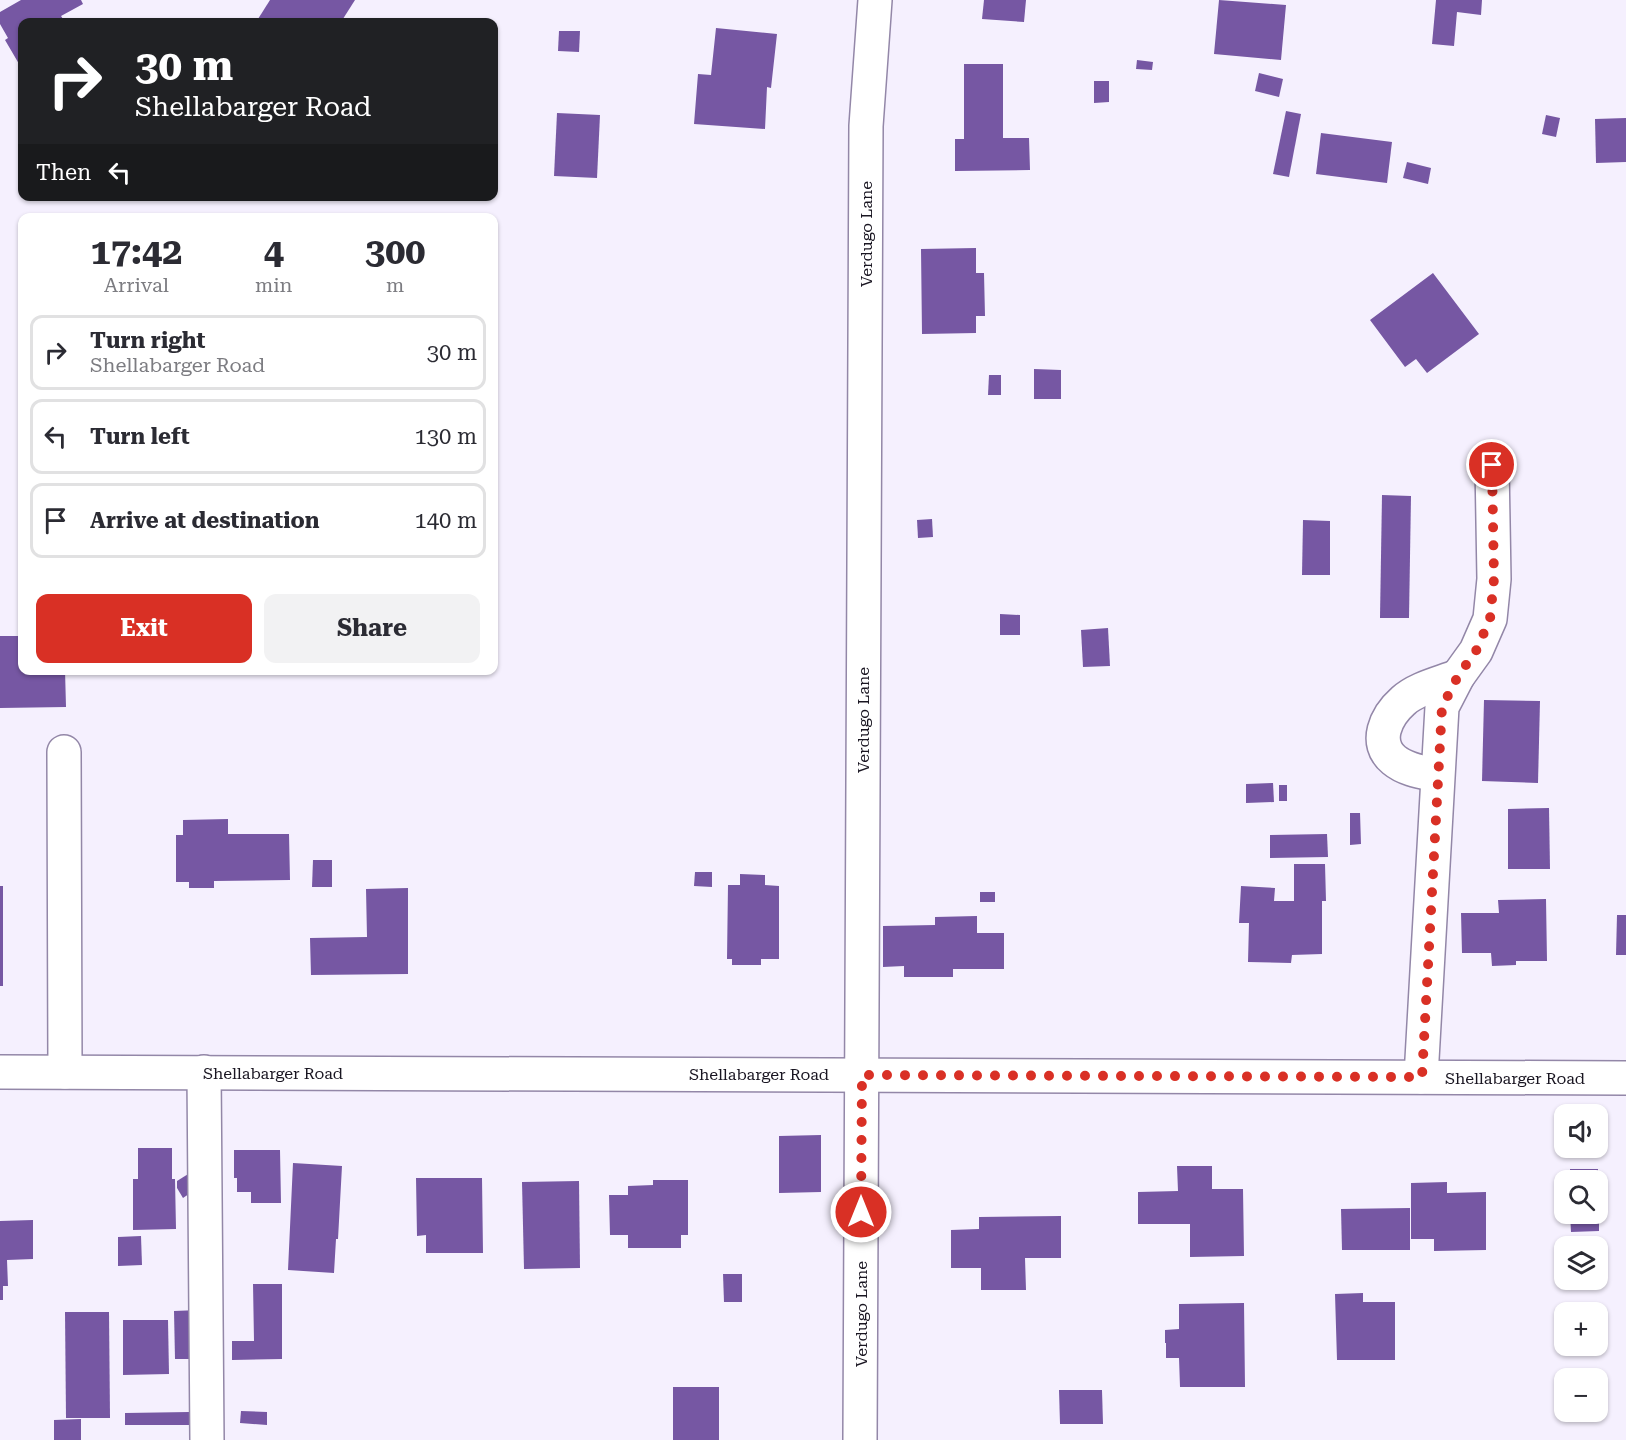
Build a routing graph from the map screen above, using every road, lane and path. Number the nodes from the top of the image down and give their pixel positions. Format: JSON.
{"nodes":[{"id":1,"x":875,"y":0,"type":"edge"},
{"id":2,"x":1492,"y":465,"type":"dead end"},
{"id":3,"x":1458,"y":676,"type":"junction"},
{"id":4,"x":64,"y":752,"type":"dead end"},
{"id":5,"x":1437,"y":775,"type":"junction"},
{"id":6,"x":0,"y":1072,"type":"edge"},
{"id":7,"x":65,"y":1072,"type":"junction"},
{"id":8,"x":204,"y":1072,"type":"junction"},
{"id":9,"x":862,"y":1075,"type":"junction"},
{"id":10,"x":1422,"y":1077,"type":"junction"},
{"id":11,"x":1626,"y":1078,"type":"edge"},
{"id":12,"x":207,"y":1440,"type":"edge"},
{"id":13,"x":860,"y":1440,"type":"edge"}],
"edges":[{"from":1,"to":9,"type":"street","name":"Verdugo Lane"},
{"from":2,"to":3,"type":"street"},
{"from":3,"to":5,"type":"street"},
{"from":3,"to":5,"type":"street"},
{"from":4,"to":7,"type":"street"},
{"from":5,"to":10,"type":"street"},
{"from":6,"to":7,"type":"street","name":"Shellabarger Road"},
{"from":7,"to":8,"type":"street","name":"Shellabarger Road"},
{"from":8,"to":9,"type":"street","name":"Shellabarger Road"},
{"from":8,"to":12,"type":"street"},
{"from":9,"to":10,"type":"street","name":"Shellabarger Road"},
{"from":9,"to":13,"type":"street","name":"Verdugo Lane"},
{"from":10,"to":11,"type":"street","name":"Shellabarger Road"}]}
